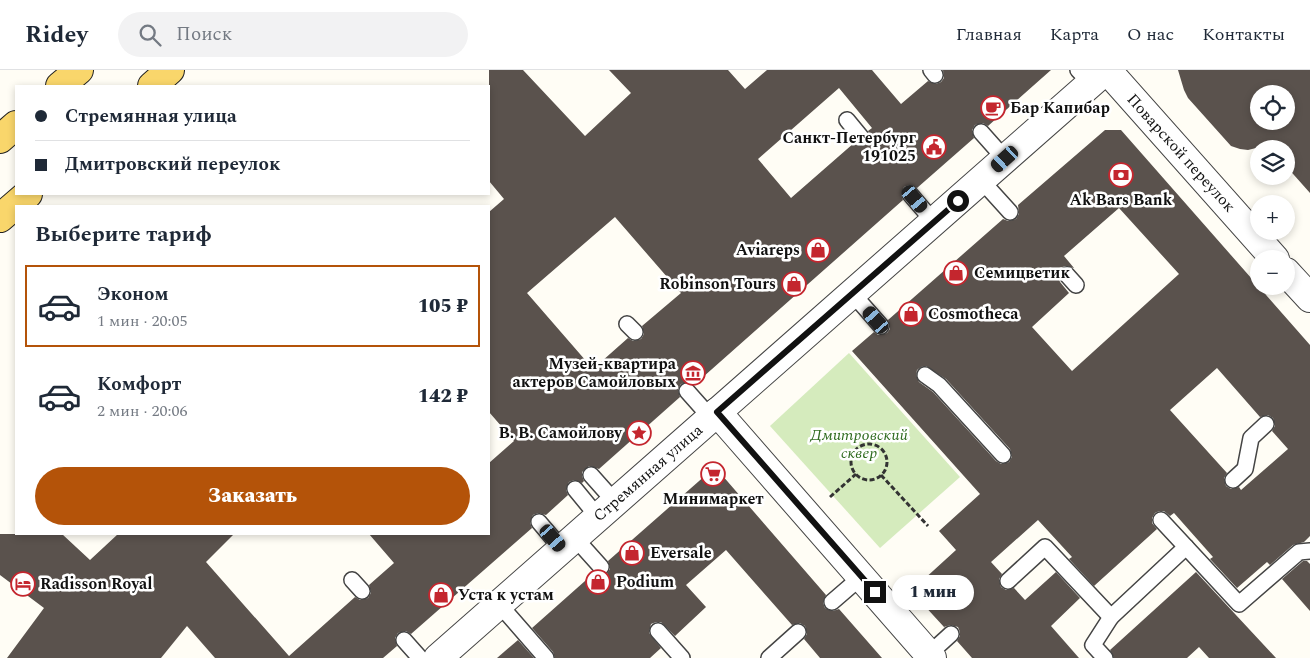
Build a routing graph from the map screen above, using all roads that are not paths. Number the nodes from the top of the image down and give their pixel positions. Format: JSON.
{"nodes":[{"id":1,"x":79,"y":70,"type":"edge"},
{"id":2,"x":170,"y":70,"type":"edge"},
{"id":3,"x":1096,"y":73,"type":"edge"},
{"id":4,"x":61,"y":85,"type":"edge"},
{"id":5,"x":153,"y":85,"type":"edge"},
{"id":6,"x":847,"y":120,"type":"dead end"},
{"id":7,"x":15,"y":126,"type":"edge"},
{"id":8,"x":981,"y":132,"type":"dead end"},
{"id":9,"x":862,"y":137,"type":"dead end"},
{"id":10,"x":0,"y":139,"type":"edge"},
{"id":11,"x":1005,"y":159,"type":"junction"},
{"id":12,"x":981,"y":180,"type":"junction"},
{"id":13,"x":910,"y":194,"type":"dead end"},
{"id":14,"x":1010,"y":212,"type":"dead end"},
{"id":15,"x":934,"y":222,"type":"junction"},
{"id":16,"x":1265,"y":250,"type":"edge"},
{"id":17,"x":1295,"y":282,"type":"edge"},
{"id":18,"x":852,"y":293,"type":"junction"},
{"id":19,"x":1310,"y":298,"type":"edge"},
{"id":20,"x":881,"y":326,"type":"dead end"},
{"id":21,"x":925,"y":375,"type":"dead end"},
{"id":22,"x":687,"y":390,"type":"dead end"},
{"id":23,"x":714,"y":415,"type":"junction"},
{"id":24,"x":1266,"y":424,"type":"dead end"},
{"id":25,"x":1003,"y":455,"type":"dead end"},
{"id":26,"x":591,"y":475,"type":"dead end"},
{"id":27,"x":1233,"y":480,"type":"dead end"},
{"id":28,"x":575,"y":489,"type":"dead end"},
{"id":29,"x":607,"y":510,"type":"junction"},
{"id":30,"x":1160,"y":520,"type":"dead end"},
{"id":31,"x":539,"y":522,"type":"dead end"},
{"id":32,"x":569,"y":543,"type":"junction"},
{"id":33,"x":1186,"y":547,"type":"junction"},
{"id":34,"x":1310,"y":551,"type":"edge"},
{"id":35,"x":601,"y":567,"type":"dead end"},
{"id":36,"x":861,"y":577,"type":"junction"},
{"id":37,"x":1008,"y":581,"type":"dead end"},
{"id":38,"x":832,"y":602,"type":"dead end"},
{"id":39,"x":499,"y":604,"type":"junction"},
{"id":40,"x":1111,"y":617,"type":"junction"},
{"id":41,"x":658,"y":631,"type":"dead end"},
{"id":42,"x":798,"y":632,"type":"dead end"},
{"id":43,"x":951,"y":634,"type":"dead end"},
{"id":44,"x":404,"y":640,"type":"dead end"},
{"id":45,"x":930,"y":656,"type":"edge"},
{"id":46,"x":420,"y":658,"type":"edge"},
{"id":47,"x":438,"y":658,"type":"edge"},
{"id":48,"x":546,"y":658,"type":"edge"},
{"id":49,"x":682,"y":658,"type":"edge"},
{"id":50,"x":769,"y":658,"type":"edge"},
{"id":51,"x":1105,"y":658,"type":"edge"}],
"edges":[{"from":1,"to":4,"type":"main road"},
{"from":2,"to":5,"type":"main road"},
{"from":3,"to":11,"type":"street","name":"Стремянная улица"},
{"from":3,"to":16,"type":"street","name":"Поварской переулок"},
{"from":6,"to":9,"type":"lane"},
{"from":7,"to":10,"type":"main road"},
{"from":8,"to":11,"type":"lane"},
{"from":11,"to":12,"type":"street","name":"Стремянная улица"},
{"from":12,"to":14,"type":"lane"},
{"from":12,"to":15,"type":"street","name":"Стремянная улица"},
{"from":13,"to":15,"type":"lane"},
{"from":15,"to":18,"type":"street","name":"Стремянная улица"},
{"from":17,"to":19,"type":"street"},
{"from":18,"to":20,"type":"lane"},
{"from":18,"to":23,"type":"street","name":"Стремянная улица"},
{"from":21,"to":25,"type":"lane"},
{"from":22,"to":23,"type":"lane"},
{"from":23,"to":29,"type":"street","name":"Стремянная улица"},
{"from":23,"to":36,"type":"street"},
{"from":24,"to":27,"type":"lane"},
{"from":26,"to":29,"type":"lane"},
{"from":28,"to":29,"type":"lane"},
{"from":29,"to":32,"type":"street","name":"Стремянная улица"},
{"from":30,"to":33,"type":"lane"},
{"from":31,"to":32,"type":"lane"},
{"from":32,"to":35,"type":"lane"},
{"from":32,"to":39,"type":"street","name":"Стремянная улица"},
{"from":33,"to":34,"type":"lane"},
{"from":33,"to":40,"type":"lane"},
{"from":36,"to":38,"type":"lane"},
{"from":36,"to":45,"type":"street"},
{"from":37,"to":40,"type":"lane"},
{"from":39,"to":47,"type":"street","name":"Стремянная улица"},
{"from":39,"to":48,"type":"lane"},
{"from":40,"to":51,"type":"lane"},
{"from":41,"to":49,"type":"lane"},
{"from":42,"to":50,"type":"lane"},
{"from":43,"to":45,"type":"lane"},
{"from":44,"to":46,"type":"lane"}]}
